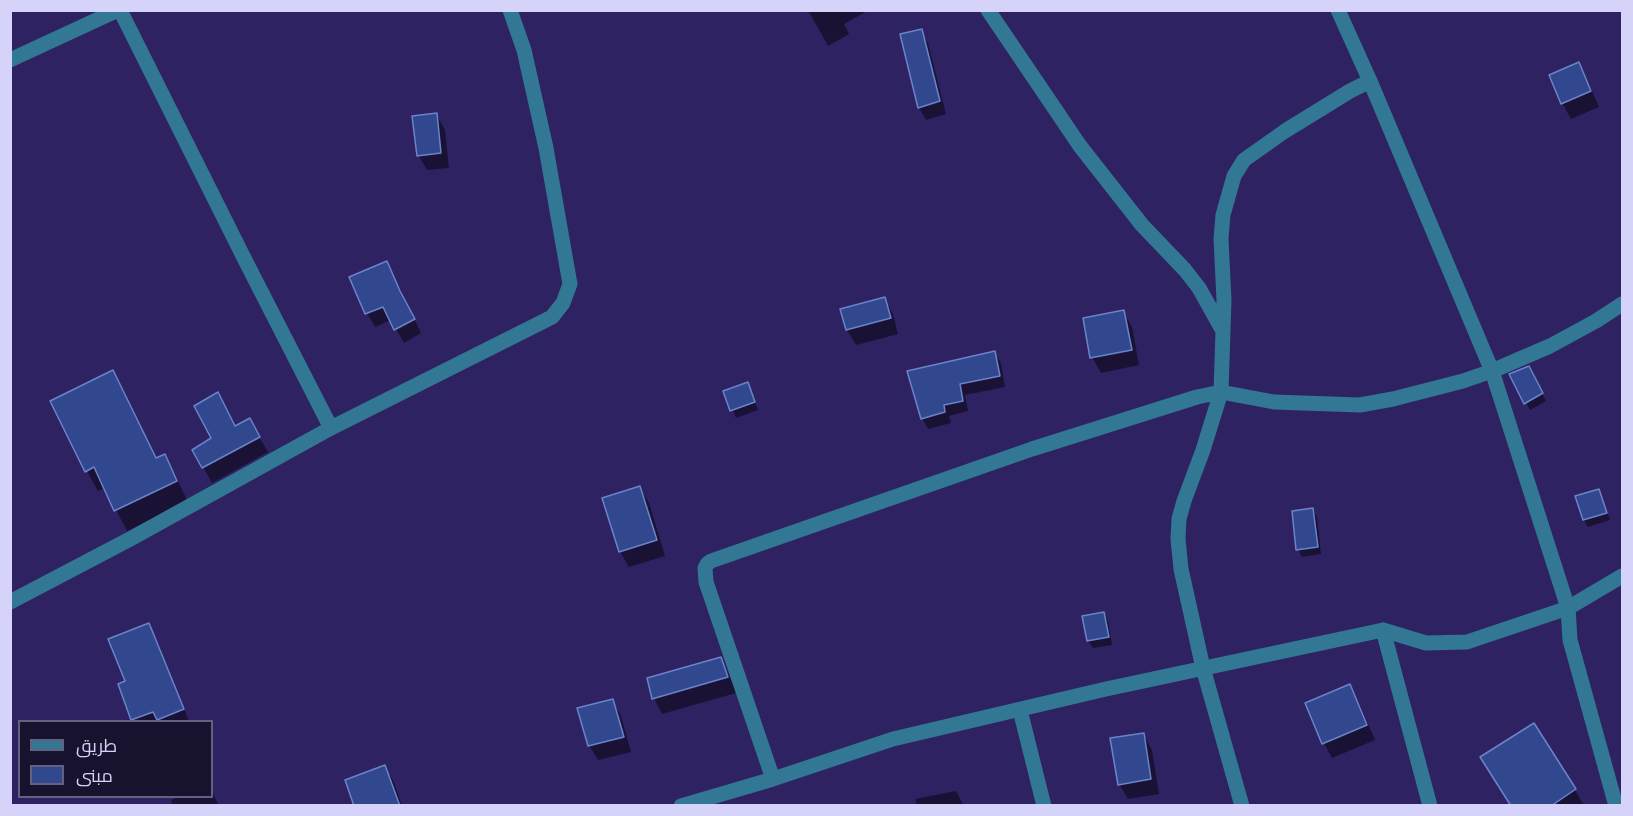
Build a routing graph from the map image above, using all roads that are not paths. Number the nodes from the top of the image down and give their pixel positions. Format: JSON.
{"nodes":[{"id":1,"x":119,"y":10,"type":"edge"},
{"id":2,"x":510,"y":10,"type":"edge"},
{"id":3,"x":988,"y":10,"type":"edge"},
{"id":4,"x":1338,"y":10,"type":"edge"},
{"id":5,"x":10,"y":60,"type":"edge"},
{"id":6,"x":1370,"y":81,"type":"junction"},
{"id":7,"x":1623,"y":304,"type":"edge"},
{"id":8,"x":1224,"y":334,"type":"junction"},
{"id":9,"x":1492,"y":371,"type":"junction"},
{"id":10,"x":1221,"y":392,"type":"junction"},
{"id":11,"x":331,"y":428,"type":"junction"},
{"id":12,"x":1623,"y":576,"type":"edge"},
{"id":13,"x":10,"y":602,"type":"edge"},
{"id":14,"x":1568,"y":608,"type":"junction"},
{"id":15,"x":1383,"y":630,"type":"junction"},
{"id":16,"x":1203,"y":668,"type":"junction"},
{"id":17,"x":1020,"y":710,"type":"junction"},
{"id":18,"x":773,"y":779,"type":"junction"},
{"id":19,"x":681,"y":806,"type":"edge"},
{"id":20,"x":1044,"y":806,"type":"edge"},
{"id":21,"x":1242,"y":806,"type":"edge"},
{"id":22,"x":1430,"y":806,"type":"edge"},
{"id":23,"x":1616,"y":806,"type":"edge"}],
"edges":[{"from":1,"to":5,"type":"street"},
{"from":1,"to":11,"type":"street"},
{"from":2,"to":11,"type":"street"},
{"from":3,"to":8,"type":"street"},
{"from":4,"to":6,"type":"street"},
{"from":6,"to":8,"type":"street"},
{"from":6,"to":9,"type":"street"},
{"from":7,"to":9,"type":"street"},
{"from":8,"to":10,"type":"street"},
{"from":9,"to":10,"type":"street"},
{"from":9,"to":14,"type":"street"},
{"from":10,"to":16,"type":"street"},
{"from":10,"to":18,"type":"street"},
{"from":11,"to":13,"type":"street"},
{"from":12,"to":14,"type":"street"},
{"from":14,"to":15,"type":"street"},
{"from":14,"to":23,"type":"street"},
{"from":15,"to":16,"type":"street"},
{"from":15,"to":22,"type":"street"},
{"from":16,"to":17,"type":"street"},
{"from":16,"to":21,"type":"street"},
{"from":17,"to":18,"type":"street"},
{"from":17,"to":20,"type":"street"},
{"from":18,"to":19,"type":"street"}]}
